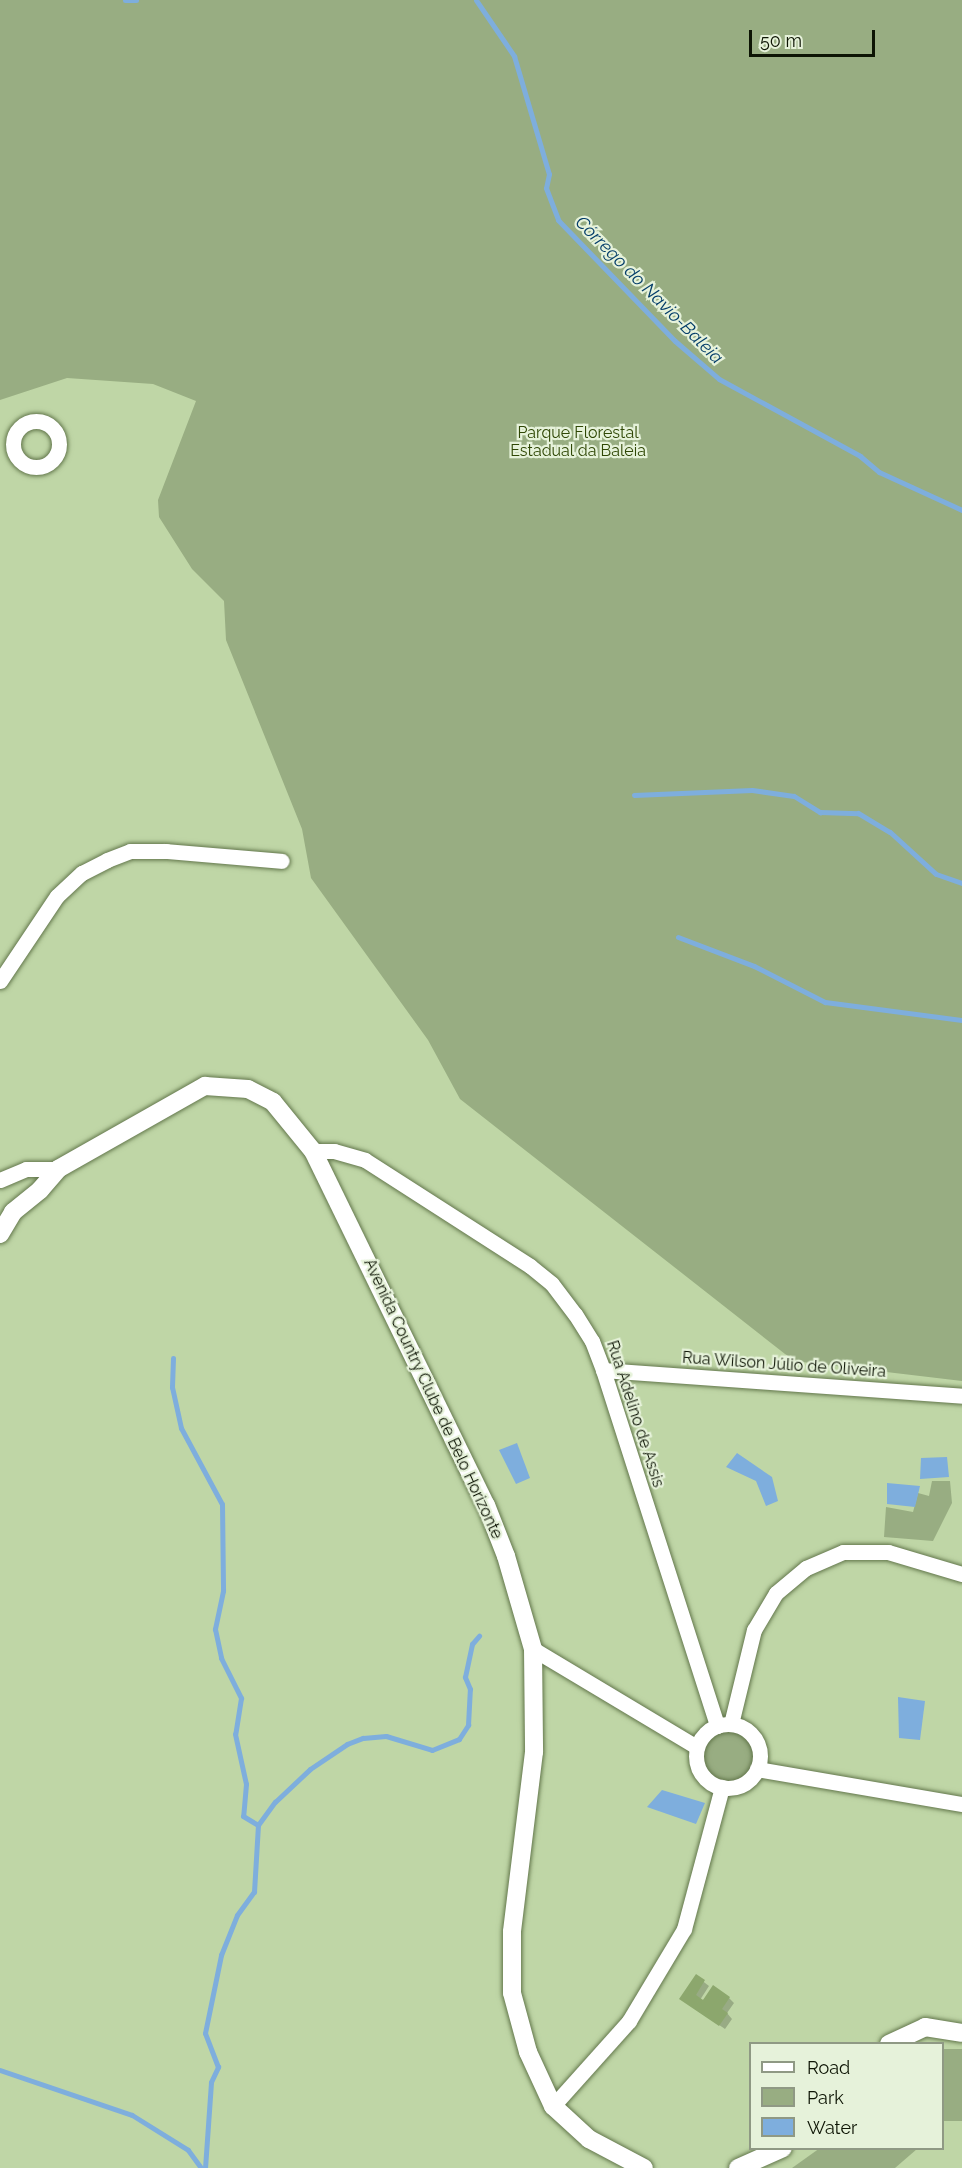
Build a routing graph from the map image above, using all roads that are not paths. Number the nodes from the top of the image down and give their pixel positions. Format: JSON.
{"nodes":[{"id":1,"x":15,"y":455,"type":"dead end"},
{"id":2,"x":0,"y":460,"type":"edge"},
{"id":3,"x":282,"y":861,"type":"dead end"},
{"id":4,"x":0,"y":981,"type":"edge"},
{"id":5,"x":313,"y":1151,"type":"junction"},
{"id":6,"x":58,"y":1169,"type":"junction"},
{"id":7,"x":0,"y":1180,"type":"edge"},
{"id":8,"x":0,"y":1234,"type":"edge"},
{"id":9,"x":603,"y":1370,"type":"junction"},
{"id":10,"x":962,"y":1396,"type":"edge"},
{"id":11,"x":962,"y":1574,"type":"edge"},
{"id":12,"x":533,"y":1649,"type":"junction"},
{"id":13,"x":724,"y":1725,"type":"junction"},
{"id":14,"x":698,"y":1747,"type":"junction"},
{"id":15,"x":758,"y":1769,"type":"junction"},
{"id":16,"x":722,"y":1787,"type":"junction"},
{"id":17,"x":962,"y":1804,"type":"edge"},
{"id":18,"x":962,"y":2033,"type":"edge"},
{"id":19,"x":891,"y":2042,"type":"edge"},
{"id":20,"x":552,"y":2106,"type":"junction"},
{"id":21,"x":778,"y":2150,"type":"edge"},
{"id":22,"x":644,"y":2168,"type":"edge"},
{"id":23,"x":738,"y":2168,"type":"edge"}],
"edges":[{"from":1,"to":2,"type":"street"},
{"from":3,"to":4,"type":"street"},
{"from":5,"to":6,"type":"street","name":"Avenida Country Clube de Belo Horizonte"},
{"from":5,"to":9,"type":"street","name":"Rua Adelino de Assis"},
{"from":5,"to":12,"type":"street","name":"Avenida Country Clube de Belo Horizonte"},
{"from":6,"to":7,"type":"street"},
{"from":6,"to":8,"type":"street","name":"Avenida Country Clube de Belo Horizonte"},
{"from":9,"to":10,"type":"street","name":"Rua Wilson Júlio de Oliveira"},
{"from":9,"to":13,"type":"street","name":"Rua Adelino de Assis"},
{"from":11,"to":13,"type":"street"},
{"from":12,"to":14,"type":"street"},
{"from":12,"to":20,"type":"street","name":"Avenida Country Clube de Belo Horizonte"},
{"from":13,"to":14,"type":"street"},
{"from":13,"to":15,"type":"street"},
{"from":14,"to":16,"type":"street"},
{"from":15,"to":16,"type":"street"},
{"from":15,"to":17,"type":"street"},
{"from":16,"to":20,"type":"street"},
{"from":18,"to":19,"type":"street"},
{"from":20,"to":22,"type":"street","name":"Avenida Country Clube de Belo Horizonte"},
{"from":21,"to":23,"type":"street"}]}
